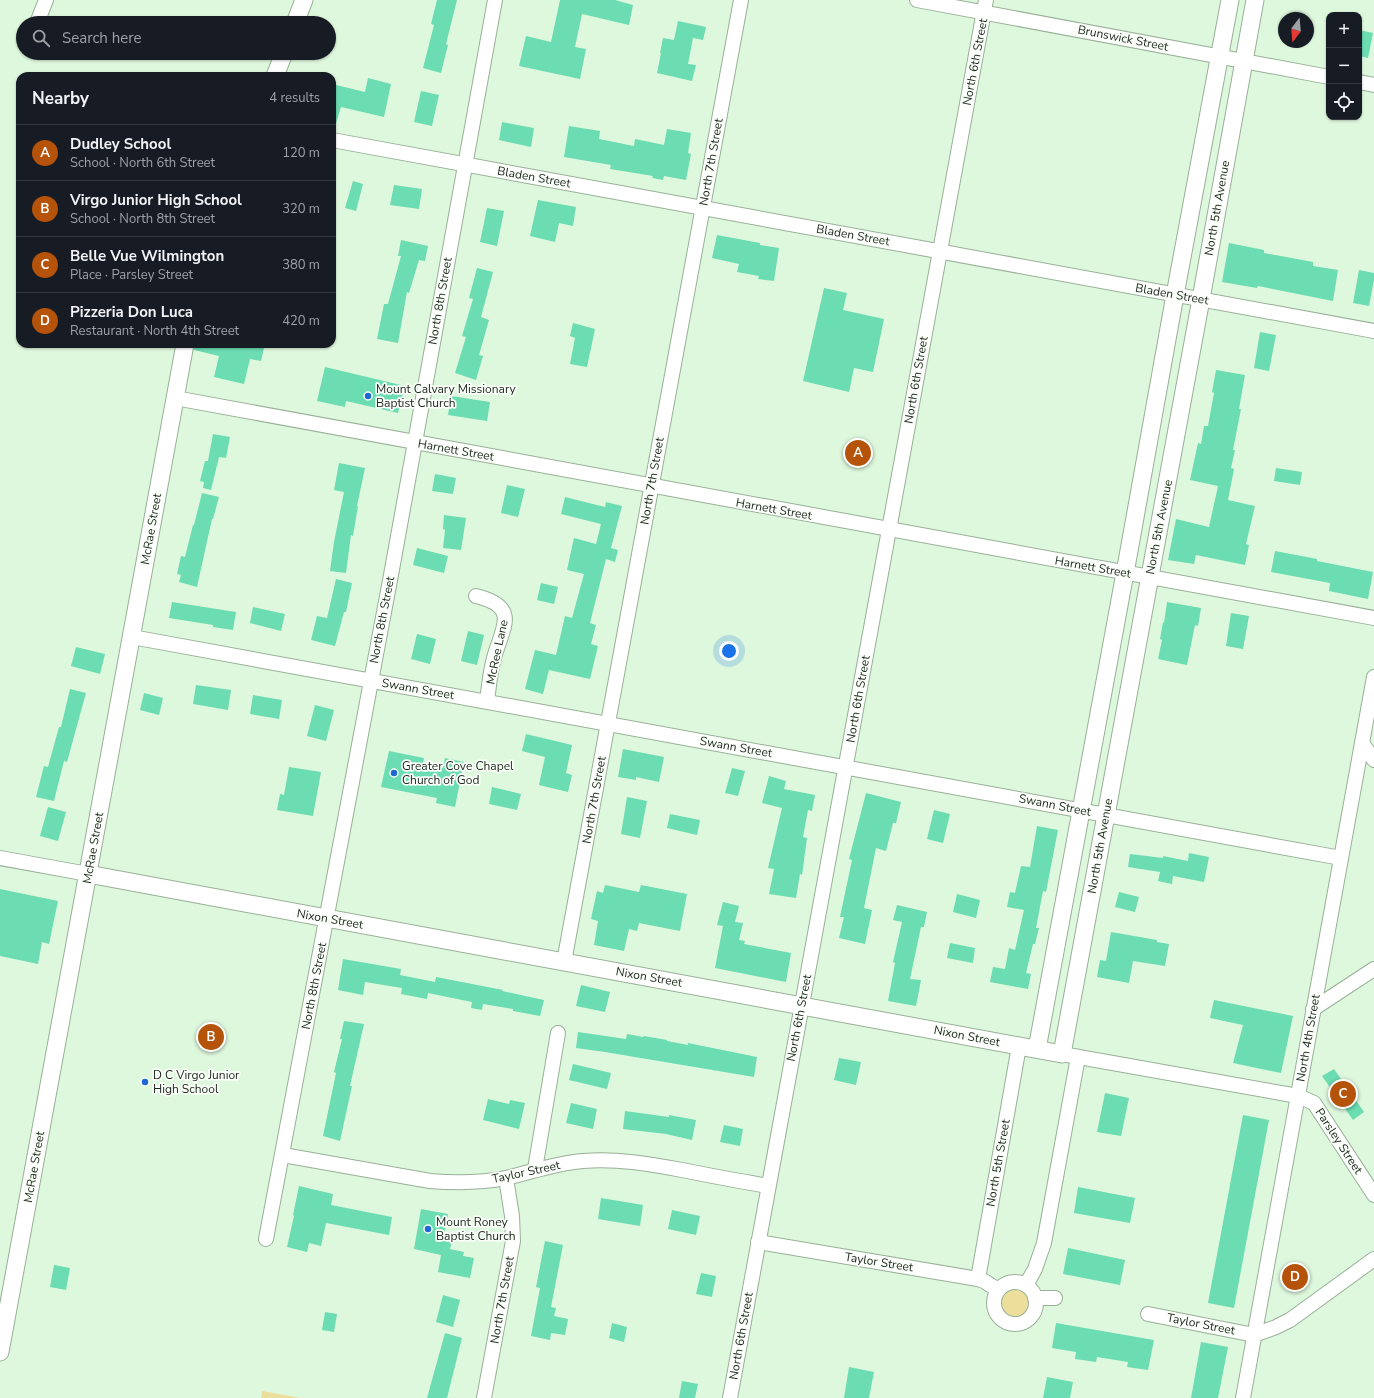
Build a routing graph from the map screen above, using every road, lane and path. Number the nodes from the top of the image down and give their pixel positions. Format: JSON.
{"nodes":[{"id":1,"x":46,"y":0,"type":"edge"},
{"id":2,"x":304,"y":0,"type":"edge"},
{"id":3,"x":495,"y":0,"type":"edge"},
{"id":4,"x":740,"y":0,"type":"edge"},
{"id":5,"x":916,"y":0,"type":"edge"},
{"id":6,"x":1230,"y":0,"type":"edge"},
{"id":7,"x":1255,"y":0,"type":"edge"},
{"id":8,"x":985,"y":6,"type":"edge"},
{"id":9,"x":40,"y":16,"type":"edge"},
{"id":10,"x":298,"y":16,"type":"edge"},
{"id":11,"x":1219,"y":56,"type":"junction"},
{"id":12,"x":281,"y":60,"type":"edge"},
{"id":13,"x":1244,"y":61,"type":"junction"},
{"id":14,"x":277,"y":72,"type":"edge"},
{"id":15,"x":1326,"y":76,"type":"edge"},
{"id":16,"x":1362,"y":83,"type":"edge"},
{"id":17,"x":1374,"y":85,"type":"edge"},
{"id":18,"x":336,"y":141,"type":"edge"},
{"id":19,"x":465,"y":165,"type":"junction"},
{"id":20,"x":703,"y":208,"type":"junction"},
{"id":21,"x":940,"y":251,"type":"junction"},
{"id":22,"x":1175,"y":295,"type":"junction"},
{"id":23,"x":1201,"y":300,"type":"junction"},
{"id":24,"x":1374,"y":331,"type":"edge"},
{"id":25,"x":184,"y":348,"type":"edge"},
{"id":26,"x":175,"y":398,"type":"junction"},
{"id":27,"x":414,"y":443,"type":"junction"},
{"id":28,"x":651,"y":486,"type":"junction"},
{"id":29,"x":889,"y":530,"type":"junction"},
{"id":30,"x":1125,"y":573,"type":"junction"},
{"id":31,"x":1149,"y":577,"type":"junction"},
{"id":32,"x":476,"y":596,"type":"dead end"},
{"id":33,"x":1374,"y":618,"type":"edge"},
{"id":34,"x":132,"y":637,"type":"junction"},
{"id":35,"x":1374,"y":677,"type":"edge"},
{"id":36,"x":371,"y":680,"type":"junction"},
{"id":37,"x":487,"y":701,"type":"junction"},
{"id":38,"x":608,"y":724,"type":"junction"},
{"id":39,"x":1362,"y":742,"type":"junction"},
{"id":40,"x":1374,"y":760,"type":"edge"},
{"id":41,"x":845,"y":767,"type":"junction"},
{"id":42,"x":1081,"y":810,"type":"junction"},
{"id":43,"x":1106,"y":815,"type":"junction"},
{"id":44,"x":0,"y":858,"type":"edge"},
{"id":45,"x":1341,"y":858,"type":"junction"},
{"id":46,"x":88,"y":874,"type":"junction"},
{"id":47,"x":327,"y":918,"type":"junction"},
{"id":48,"x":564,"y":962,"type":"junction"},
{"id":49,"x":1374,"y":969,"type":"edge"},
{"id":50,"x":801,"y":1005,"type":"junction"},
{"id":51,"x":1313,"y":1009,"type":"junction"},
{"id":52,"x":558,"y":1034,"type":"dead end"},
{"id":53,"x":1019,"y":1046,"type":"junction"},
{"id":54,"x":1037,"y":1050,"type":"junction"},
{"id":55,"x":1070,"y":1055,"type":"junction"},
{"id":56,"x":1298,"y":1096,"type":"junction"},
{"id":57,"x":283,"y":1155,"type":"junction"},
{"id":58,"x":535,"y":1169,"type":"junction"},
{"id":59,"x":506,"y":1178,"type":"junction"},
{"id":60,"x":768,"y":1186,"type":"junction"},
{"id":61,"x":1374,"y":1195,"type":"edge"},
{"id":62,"x":266,"y":1239,"type":"dead end"},
{"id":63,"x":758,"y":1242,"type":"junction"},
{"id":64,"x":1374,"y":1259,"type":"edge"},
{"id":65,"x":978,"y":1279,"type":"junction"},
{"id":66,"x":1026,"y":1285,"type":"junction"},
{"id":67,"x":998,"y":1290,"type":"junction"},
{"id":68,"x":1035,"y":1298,"type":"junction"},
{"id":69,"x":1055,"y":1298,"type":"dead end"},
{"id":70,"x":1148,"y":1314,"type":"dead end"},
{"id":71,"x":1254,"y":1335,"type":"junction"},
{"id":72,"x":0,"y":1352,"type":"edge"},
{"id":73,"x":484,"y":1398,"type":"edge"},
{"id":74,"x":730,"y":1398,"type":"edge"},
{"id":75,"x":1243,"y":1398,"type":"edge"}],
"edges":[{"from":1,"to":9,"type":"street"},
{"from":2,"to":10,"type":"street"},
{"from":3,"to":19,"type":"street","name":"North 8th Street"},
{"from":4,"to":20,"type":"street","name":"North 7th Street"},
{"from":5,"to":8,"type":"street","name":"Brunswick Street"},
{"from":6,"to":11,"type":"street","name":"North 5th Avenue"},
{"from":7,"to":13,"type":"street","name":"North 5th Avenue"},
{"from":8,"to":11,"type":"street","name":"Brunswick Street"},
{"from":8,"to":21,"type":"street","name":"North 6th Street"},
{"from":11,"to":13,"type":"street","name":"Brunswick Street"},
{"from":11,"to":22,"type":"street","name":"North 5th Avenue"},
{"from":12,"to":14,"type":"street"},
{"from":13,"to":15,"type":"street","name":"Brunswick Street"},
{"from":13,"to":23,"type":"street","name":"North 5th Avenue"},
{"from":16,"to":17,"type":"street"},
{"from":18,"to":19,"type":"street","name":"Bladen Street"},
{"from":19,"to":20,"type":"street","name":"Bladen Street"},
{"from":19,"to":27,"type":"street","name":"North 8th Street"},
{"from":20,"to":21,"type":"street","name":"Bladen Street"},
{"from":20,"to":28,"type":"street","name":"North 7th Street"},
{"from":21,"to":22,"type":"street","name":"Bladen Street"},
{"from":21,"to":29,"type":"street","name":"North 6th Street"},
{"from":22,"to":23,"type":"street","name":"Bladen Street"},
{"from":22,"to":30,"type":"street","name":"North 5th Avenue"},
{"from":23,"to":24,"type":"street","name":"Bladen Street"},
{"from":23,"to":31,"type":"street","name":"North 5th Avenue"},
{"from":25,"to":26,"type":"street","name":"McRae Street"},
{"from":26,"to":27,"type":"street","name":"Harnett Street"},
{"from":26,"to":34,"type":"street","name":"McRae Street"},
{"from":27,"to":28,"type":"street","name":"Harnett Street"},
{"from":27,"to":36,"type":"street","name":"North 8th Street"},
{"from":28,"to":29,"type":"street","name":"Harnett Street"},
{"from":28,"to":38,"type":"street","name":"North 7th Street"},
{"from":29,"to":30,"type":"street","name":"Harnett Street"},
{"from":29,"to":41,"type":"street","name":"North 6th Street"},
{"from":30,"to":31,"type":"street","name":"Harnett Street"},
{"from":30,"to":42,"type":"street","name":"North 5th Avenue"},
{"from":31,"to":33,"type":"street","name":"Harnett Street"},
{"from":31,"to":43,"type":"street","name":"North 5th Avenue"},
{"from":32,"to":37,"type":"street","name":"McRee Lane"},
{"from":34,"to":36,"type":"street","name":"Swann Street"},
{"from":34,"to":46,"type":"street","name":"McRae Street"},
{"from":35,"to":39,"type":"street","name":"North 4th Street"},
{"from":36,"to":37,"type":"street","name":"Swann Street"},
{"from":36,"to":47,"type":"street","name":"North 8th Street"},
{"from":37,"to":38,"type":"street","name":"Swann Street"},
{"from":38,"to":41,"type":"street","name":"Swann Street"},
{"from":38,"to":48,"type":"street","name":"North 7th Street"},
{"from":39,"to":40,"type":"street"},
{"from":39,"to":45,"type":"street","name":"North 4th Street"},
{"from":41,"to":42,"type":"street","name":"Swann Street"},
{"from":41,"to":50,"type":"street","name":"North 6th Street"},
{"from":42,"to":43,"type":"street","name":"Swann Street"},
{"from":42,"to":54,"type":"street","name":"North 5th Avenue"},
{"from":43,"to":45,"type":"street","name":"Swann Street"},
{"from":43,"to":55,"type":"street","name":"North 5th Avenue"},
{"from":44,"to":46,"type":"street","name":"Nixon Street"},
{"from":45,"to":51,"type":"street","name":"North 4th Street"},
{"from":46,"to":47,"type":"street","name":"Nixon Street"},
{"from":46,"to":72,"type":"street","name":"McRae Street"},
{"from":47,"to":48,"type":"street","name":"Nixon Street"},
{"from":47,"to":57,"type":"street","name":"North 8th Street"},
{"from":48,"to":50,"type":"street","name":"Nixon Street"},
{"from":49,"to":51,"type":"street"},
{"from":50,"to":53,"type":"street","name":"Nixon Street"},
{"from":50,"to":60,"type":"street","name":"North 6th Street"},
{"from":51,"to":56,"type":"street","name":"North 4th Street"},
{"from":52,"to":58,"type":"street"},
{"from":53,"to":54,"type":"street","name":"Nixon Street"},
{"from":53,"to":65,"type":"street","name":"North 5th Street"},
{"from":54,"to":55,"type":"street","name":"Nixon Street"},
{"from":55,"to":56,"type":"street","name":"Nixon Street"},
{"from":55,"to":66,"type":"street"},
{"from":56,"to":61,"type":"street","name":"Parsley Street"},
{"from":56,"to":71,"type":"street","name":"North 4th Street"},
{"from":57,"to":59,"type":"street","name":"Taylor Street"},
{"from":57,"to":62,"type":"street","name":"North 8th Street"},
{"from":58,"to":59,"type":"street","name":"Taylor Street"},
{"from":58,"to":60,"type":"street","name":"Taylor Street"},
{"from":59,"to":73,"type":"street","name":"North 7th Street"},
{"from":60,"to":63,"type":"street","name":"North 6th Street"},
{"from":63,"to":65,"type":"street","name":"Taylor Street"},
{"from":63,"to":74,"type":"street","name":"North 6th Street"},
{"from":64,"to":71,"type":"street"},
{"from":65,"to":67,"type":"street","name":"Taylor Street"},
{"from":66,"to":67,"type":"street"},
{"from":66,"to":68,"type":"street"},
{"from":67,"to":68,"type":"street"},
{"from":68,"to":69,"type":"street"},
{"from":70,"to":71,"type":"street","name":"Taylor Street"},
{"from":71,"to":75,"type":"street","name":"North 4th Street"}]}
